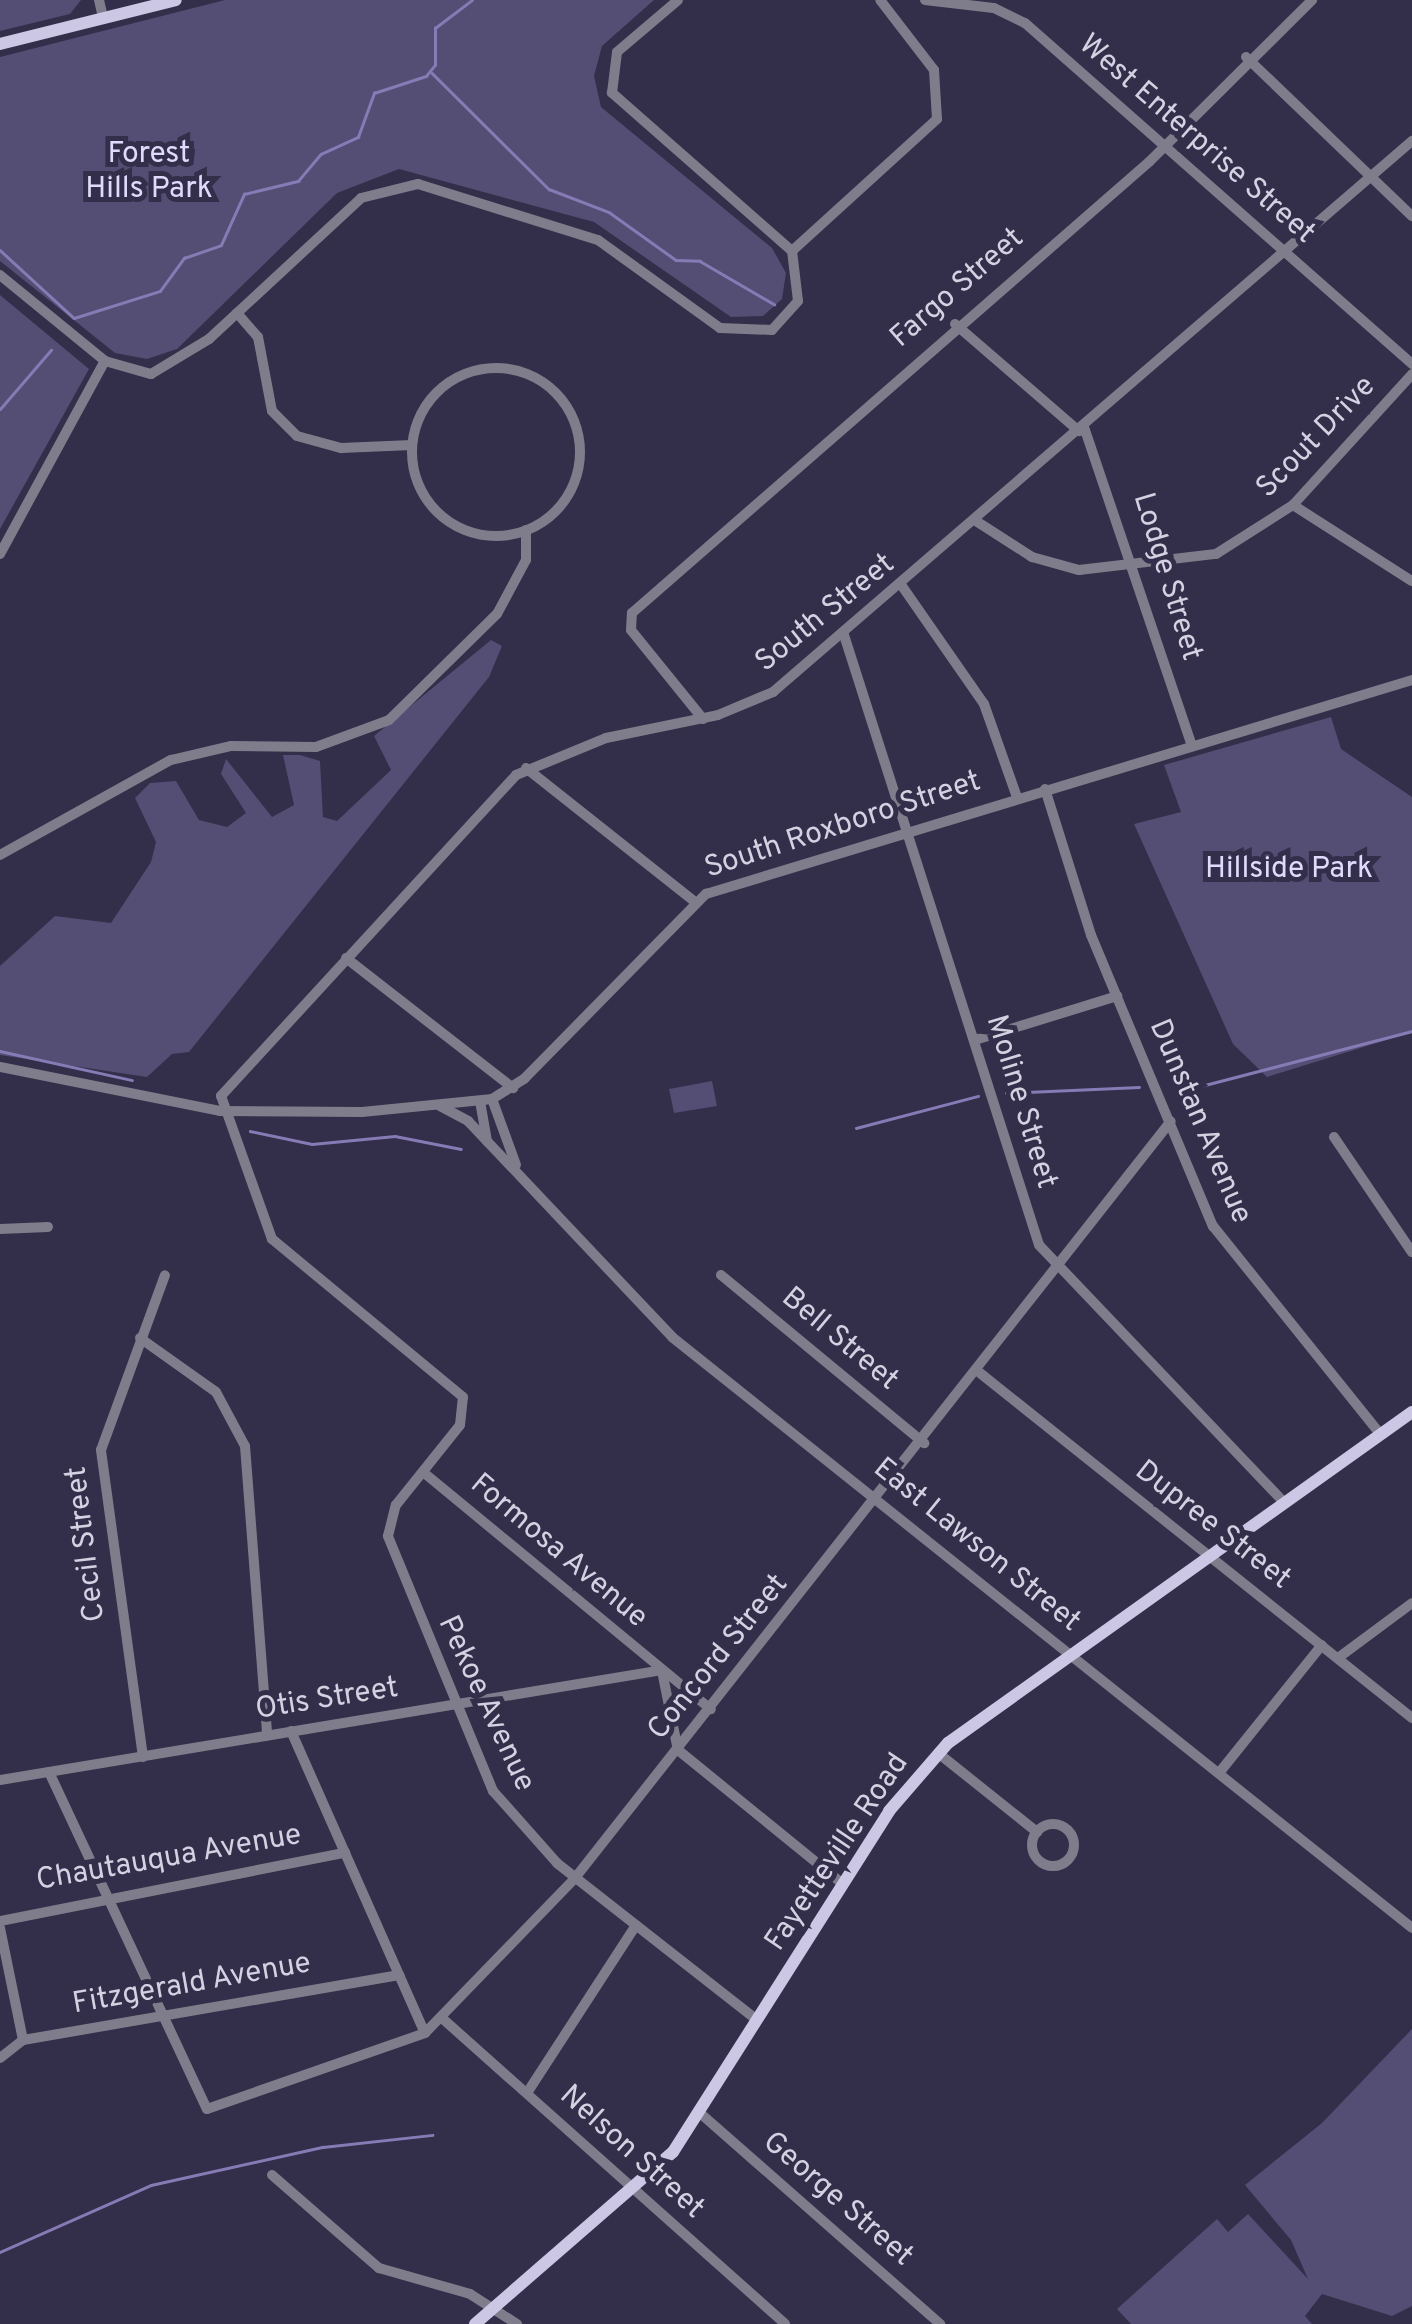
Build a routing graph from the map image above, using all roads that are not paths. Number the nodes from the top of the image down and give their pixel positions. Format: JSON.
{"nodes":[{"id":1,"x":99,"y":0,"type":"edge"},
{"id":2,"x":176,"y":0,"type":"edge"},
{"id":3,"x":678,"y":0,"type":"edge"},
{"id":4,"x":880,"y":0,"type":"edge"},
{"id":5,"x":925,"y":0,"type":"edge"},
{"id":6,"x":1312,"y":0,"type":"edge"},
{"id":7,"x":104,"y":18,"type":"junction"},
{"id":8,"x":0,"y":44,"type":"edge"},
{"id":9,"x":1246,"y":58,"type":"junction"},
{"id":10,"x":1412,"y":141,"type":"edge"},
{"id":11,"x":1166,"y":147,"type":"junction"},
{"id":12,"x":1370,"y":177,"type":"junction"},
{"id":13,"x":1412,"y":216,"type":"edge"},
{"id":14,"x":792,"y":251,"type":"junction"},
{"id":15,"x":1285,"y":251,"type":"junction"},
{"id":16,"x":0,"y":275,"type":"edge"},
{"id":17,"x":237,"y":313,"type":"junction"},
{"id":18,"x":955,"y":324,"type":"junction"},
{"id":19,"x":104,"y":361,"type":"junction"},
{"id":20,"x":1412,"y":364,"type":"edge"},
{"id":21,"x":1412,"y":374,"type":"edge"},
{"id":22,"x":1081,"y":429,"type":"junction"},
{"id":23,"x":412,"y":445,"type":"junction"},
{"id":24,"x":1293,"y":504,"type":"junction"},
{"id":25,"x":976,"y":520,"type":"junction"},
{"id":26,"x":526,"y":530,"type":"junction"},
{"id":27,"x":0,"y":554,"type":"edge"},
{"id":28,"x":1138,"y":570,"type":"junction"},
{"id":29,"x":1412,"y":581,"type":"edge"},
{"id":30,"x":902,"y":586,"type":"junction"},
{"id":31,"x":844,"y":635,"type":"junction"},
{"id":32,"x":1412,"y":680,"type":"edge"},
{"id":33,"x":703,"y":719,"type":"junction"},
{"id":34,"x":1192,"y":746,"type":"junction"},
{"id":35,"x":526,"y":768,"type":"junction"},
{"id":36,"x":1045,"y":789,"type":"junction"},
{"id":37,"x":1017,"y":797,"type":"junction"},
{"id":38,"x":910,"y":830,"type":"junction"},
{"id":39,"x":0,"y":855,"type":"edge"},
{"id":40,"x":694,"y":901,"type":"junction"},
{"id":41,"x":346,"y":958,"type":"junction"},
{"id":42,"x":1117,"y":996,"type":"junction"},
{"id":43,"x":975,"y":1040,"type":"junction"},
{"id":44,"x":0,"y":1067,"type":"edge"},
{"id":45,"x":513,"y":1088,"type":"junction"},
{"id":46,"x":486,"y":1100,"type":"junction"},
{"id":47,"x":440,"y":1106,"type":"junction"},
{"id":48,"x":220,"y":1111,"type":"junction"},
{"id":49,"x":1171,"y":1121,"type":"junction"},
{"id":50,"x":1334,"y":1137,"type":"dead end"},
{"id":51,"x":488,"y":1142,"type":"junction"},
{"id":52,"x":528,"y":1182,"type":"junction"},
{"id":53,"x":48,"y":1227,"type":"dead end"},
{"id":54,"x":0,"y":1228,"type":"edge"},
{"id":55,"x":1412,"y":1252,"type":"edge"},
{"id":56,"x":1060,"y":1266,"type":"junction"},
{"id":57,"x":165,"y":1275,"type":"dead end"},
{"id":58,"x":721,"y":1275,"type":"dead end"},
{"id":59,"x":140,"y":1338,"type":"junction"},
{"id":60,"x":980,"y":1374,"type":"junction"},
{"id":61,"x":1412,"y":1412,"type":"edge"},
{"id":62,"x":1380,"y":1434,"type":"junction"},
{"id":63,"x":924,"y":1443,"type":"junction"},
{"id":64,"x":422,"y":1472,"type":"junction"},
{"id":65,"x":879,"y":1500,"type":"junction"},
{"id":66,"x":1284,"y":1502,"type":"junction"},
{"id":67,"x":1208,"y":1556,"type":"junction"},
{"id":68,"x":1412,"y":1603,"type":"edge"},
{"id":69,"x":1322,"y":1645,"type":"junction"},
{"id":70,"x":1070,"y":1653,"type":"junction"},
{"id":71,"x":1338,"y":1658,"type":"junction"},
{"id":72,"x":662,"y":1670,"type":"junction"},
{"id":73,"x":455,"y":1705,"type":"junction"},
{"id":74,"x":710,"y":1709,"type":"junction"},
{"id":75,"x":1412,"y":1718,"type":"edge"},
{"id":76,"x":290,"y":1731,"type":"junction"},
{"id":77,"x":267,"y":1735,"type":"junction"},
{"id":78,"x":678,"y":1750,"type":"junction"},
{"id":79,"x":938,"y":1753,"type":"junction"},
{"id":80,"x":143,"y":1757,"type":"junction"},
{"id":81,"x":49,"y":1772,"type":"junction"},
{"id":82,"x":1219,"y":1773,"type":"junction"},
{"id":83,"x":0,"y":1780,"type":"edge"},
{"id":84,"x":1037,"y":1832,"type":"junction"},
{"id":85,"x":345,"y":1854,"type":"junction"},
{"id":86,"x":576,"y":1878,"type":"junction"},
{"id":87,"x":843,"y":1884,"type":"junction"},
{"id":88,"x":104,"y":1896,"type":"junction"},
{"id":89,"x":1,"y":1918,"type":"edge"},
{"id":90,"x":636,"y":1926,"type":"junction"},
{"id":91,"x":0,"y":1928,"type":"edge"},
{"id":92,"x":1412,"y":1928,"type":"edge"},
{"id":93,"x":399,"y":1974,"type":"junction"},
{"id":94,"x":159,"y":2016,"type":"junction"},
{"id":95,"x":444,"y":2019,"type":"junction"},
{"id":96,"x":758,"y":2020,"type":"junction"},
{"id":97,"x":425,"y":2033,"type":"junction"},
{"id":98,"x":24,"y":2040,"type":"junction"},
{"id":99,"x":0,"y":2058,"type":"edge"},
{"id":100,"x":527,"y":2093,"type":"junction"},
{"id":101,"x":700,"y":2113,"type":"junction"},
{"id":102,"x":272,"y":2175,"type":"dead end"},
{"id":103,"x":636,"y":2192,"type":"junction"},
{"id":104,"x":496,"y":2308,"type":"junction"},
{"id":105,"x":476,"y":2324,"type":"edge"},
{"id":106,"x":517,"y":2324,"type":"edge"},
{"id":107,"x":785,"y":2324,"type":"edge"},
{"id":108,"x":940,"y":2324,"type":"edge"}],
"edges":[{"from":1,"to":7,"type":"street"},
{"from":2,"to":7,"type":"main road"},
{"from":3,"to":14,"type":"street"},
{"from":4,"to":14,"type":"street"},
{"from":5,"to":11,"type":"street","name":"West Enterprise Street"},
{"from":6,"to":9,"type":"street","name":"Fargo Street"},
{"from":7,"to":8,"type":"main road"},
{"from":9,"to":11,"type":"street","name":"Fargo Street"},
{"from":9,"to":12,"type":"street"},
{"from":10,"to":12,"type":"street","name":"South Street"},
{"from":11,"to":15,"type":"street","name":"West Enterprise Street"},
{"from":11,"to":18,"type":"street","name":"Fargo Street"},
{"from":12,"to":13,"type":"street"},
{"from":12,"to":15,"type":"street","name":"South Street"},
{"from":14,"to":17,"type":"street"},
{"from":15,"to":20,"type":"street","name":"West Enterprise Street"},
{"from":15,"to":22,"type":"street","name":"South Street"},
{"from":16,"to":19,"type":"street"},
{"from":17,"to":19,"type":"street"},
{"from":17,"to":23,"type":"street"},
{"from":18,"to":22,"type":"street"},
{"from":18,"to":33,"type":"street","name":"Fargo Street"},
{"from":19,"to":27,"type":"street"},
{"from":21,"to":24,"type":"street","name":"Scout Drive"},
{"from":22,"to":25,"type":"street","name":"South Street"},
{"from":22,"to":28,"type":"street","name":"Lodge Street"},
{"from":23,"to":26,"type":"street"},
{"from":23,"to":26,"type":"street"},
{"from":24,"to":28,"type":"street","name":"Scout Drive"},
{"from":24,"to":29,"type":"street"},
{"from":25,"to":28,"type":"street","name":"Scout Drive"},
{"from":25,"to":30,"type":"street","name":"South Street"},
{"from":26,"to":39,"type":"street"},
{"from":28,"to":34,"type":"street","name":"Lodge Street"},
{"from":30,"to":31,"type":"street","name":"South Street"},
{"from":30,"to":37,"type":"street"},
{"from":31,"to":33,"type":"street","name":"South Street"},
{"from":31,"to":38,"type":"street","name":"Moline Street"},
{"from":32,"to":34,"type":"street","name":"South Roxboro Street"},
{"from":33,"to":35,"type":"street","name":"South Street"},
{"from":34,"to":36,"type":"street","name":"South Roxboro Street"},
{"from":35,"to":40,"type":"street"},
{"from":35,"to":41,"type":"street","name":"South Street"},
{"from":36,"to":37,"type":"street","name":"South Roxboro Street"},
{"from":36,"to":42,"type":"street","name":"Dunstan Avenue"},
{"from":37,"to":38,"type":"street","name":"South Roxboro Street"},
{"from":38,"to":40,"type":"street","name":"South Roxboro Street"},
{"from":38,"to":43,"type":"street","name":"Moline Street"},
{"from":40,"to":45,"type":"street","name":"South Roxboro Street"},
{"from":41,"to":45,"type":"street"},
{"from":41,"to":48,"type":"street","name":"South Street"},
{"from":42,"to":43,"type":"street"},
{"from":42,"to":49,"type":"street","name":"Dunstan Avenue"},
{"from":43,"to":56,"type":"street","name":"Moline Street"},
{"from":44,"to":48,"type":"street","name":"South Roxboro Street"},
{"from":45,"to":46,"type":"street","name":"South Roxboro Street"},
{"from":46,"to":47,"type":"street","name":"South Roxboro Street"},
{"from":46,"to":51,"type":"street"},
{"from":46,"to":52,"type":"street","name":"East Lawson Street"},
{"from":47,"to":48,"type":"street","name":"South Roxboro Street"},
{"from":47,"to":51,"type":"street","name":"East Lawson Street"},
{"from":48,"to":64,"type":"street","name":"Pekoe Avenue"},
{"from":49,"to":56,"type":"street","name":"Concord Street"},
{"from":49,"to":62,"type":"street","name":"Dunstan Avenue"},
{"from":50,"to":55,"type":"street"},
{"from":51,"to":52,"type":"street","name":"East Lawson Street"},
{"from":52,"to":65,"type":"street","name":"East Lawson Street"},
{"from":53,"to":54,"type":"street"},
{"from":56,"to":60,"type":"street","name":"Concord Street"},
{"from":56,"to":66,"type":"street","name":"Moline Street"},
{"from":57,"to":59,"type":"street","name":"Cecil Street"},
{"from":58,"to":63,"type":"street","name":"Bell Street"},
{"from":59,"to":77,"type":"street"},
{"from":59,"to":80,"type":"street","name":"Cecil Street"},
{"from":60,"to":63,"type":"street","name":"Concord Street"},
{"from":60,"to":67,"type":"street","name":"Dupree Street"},
{"from":61,"to":62,"type":"main road","name":"Fayetteville Road"},
{"from":62,"to":66,"type":"main road","name":"Fayetteville Road"},
{"from":63,"to":65,"type":"street","name":"Concord Street"},
{"from":64,"to":72,"type":"street","name":"Formosa Avenue"},
{"from":64,"to":73,"type":"street","name":"Pekoe Avenue"},
{"from":65,"to":70,"type":"street","name":"East Lawson Street"},
{"from":65,"to":74,"type":"street","name":"Concord Street"},
{"from":66,"to":67,"type":"main road","name":"Fayetteville Road"},
{"from":67,"to":69,"type":"street","name":"Dupree Street"},
{"from":67,"to":70,"type":"main road","name":"Fayetteville Road"},
{"from":68,"to":71,"type":"street"},
{"from":69,"to":71,"type":"street","name":"Dupree Street"},
{"from":69,"to":82,"type":"street"},
{"from":70,"to":79,"type":"main road","name":"Fayetteville Road"},
{"from":70,"to":82,"type":"street","name":"East Lawson Street"},
{"from":71,"to":75,"type":"street","name":"Dupree Street"},
{"from":72,"to":73,"type":"street","name":"Otis Street"},
{"from":72,"to":74,"type":"street","name":"Formosa Avenue"},
{"from":72,"to":78,"type":"street"},
{"from":73,"to":76,"type":"street","name":"Otis Street"},
{"from":73,"to":86,"type":"street","name":"Pekoe Avenue"},
{"from":74,"to":78,"type":"street","name":"Concord Street"},
{"from":76,"to":77,"type":"street","name":"Otis Street"},
{"from":76,"to":85,"type":"street"},
{"from":77,"to":80,"type":"street","name":"Otis Street"},
{"from":78,"to":86,"type":"street","name":"Concord Street"},
{"from":78,"to":87,"type":"street"},
{"from":79,"to":84,"type":"street"},
{"from":79,"to":87,"type":"main road","name":"Fayetteville Road"},
{"from":80,"to":81,"type":"street","name":"Otis Street"},
{"from":81,"to":83,"type":"street","name":"Otis Street"},
{"from":81,"to":88,"type":"street"},
{"from":82,"to":92,"type":"street","name":"East Lawson Street"},
{"from":84,"to":84,"type":"street"},
{"from":85,"to":88,"type":"street","name":"Chautauqua Avenue"},
{"from":85,"to":93,"type":"street"},
{"from":86,"to":90,"type":"street","name":"Pekoe Avenue"},
{"from":86,"to":95,"type":"street","name":"Concord Street"},
{"from":87,"to":96,"type":"main road","name":"Fayetteville Road"},
{"from":88,"to":89,"type":"street","name":"Chautauqua Avenue"},
{"from":88,"to":94,"type":"street"},
{"from":90,"to":96,"type":"street","name":"Pekoe Avenue"},
{"from":90,"to":100,"type":"street"},
{"from":91,"to":98,"type":"street"},
{"from":93,"to":94,"type":"street","name":"Fitzgerald Avenue"},
{"from":93,"to":97,"type":"street"},
{"from":94,"to":97,"type":"street","name":"Concord Street"},
{"from":94,"to":98,"type":"street","name":"Fitzgerald Avenue"},
{"from":95,"to":97,"type":"street","name":"Concord Street"},
{"from":95,"to":100,"type":"street","name":"Nelson Street"},
{"from":96,"to":101,"type":"main road","name":"Fayetteville Road"},
{"from":98,"to":99,"type":"street","name":"Fitzgerald Avenue"},
{"from":100,"to":103,"type":"street","name":"Nelson Street"},
{"from":101,"to":103,"type":"main road","name":"Fayetteville Road"},
{"from":101,"to":108,"type":"street","name":"George Street"},
{"from":102,"to":104,"type":"street"},
{"from":103,"to":104,"type":"main road","name":"Fayetteville Road"},
{"from":103,"to":107,"type":"street","name":"Nelson Street"},
{"from":104,"to":105,"type":"main road","name":"Fayetteville Road"},
{"from":104,"to":106,"type":"street"}]}
